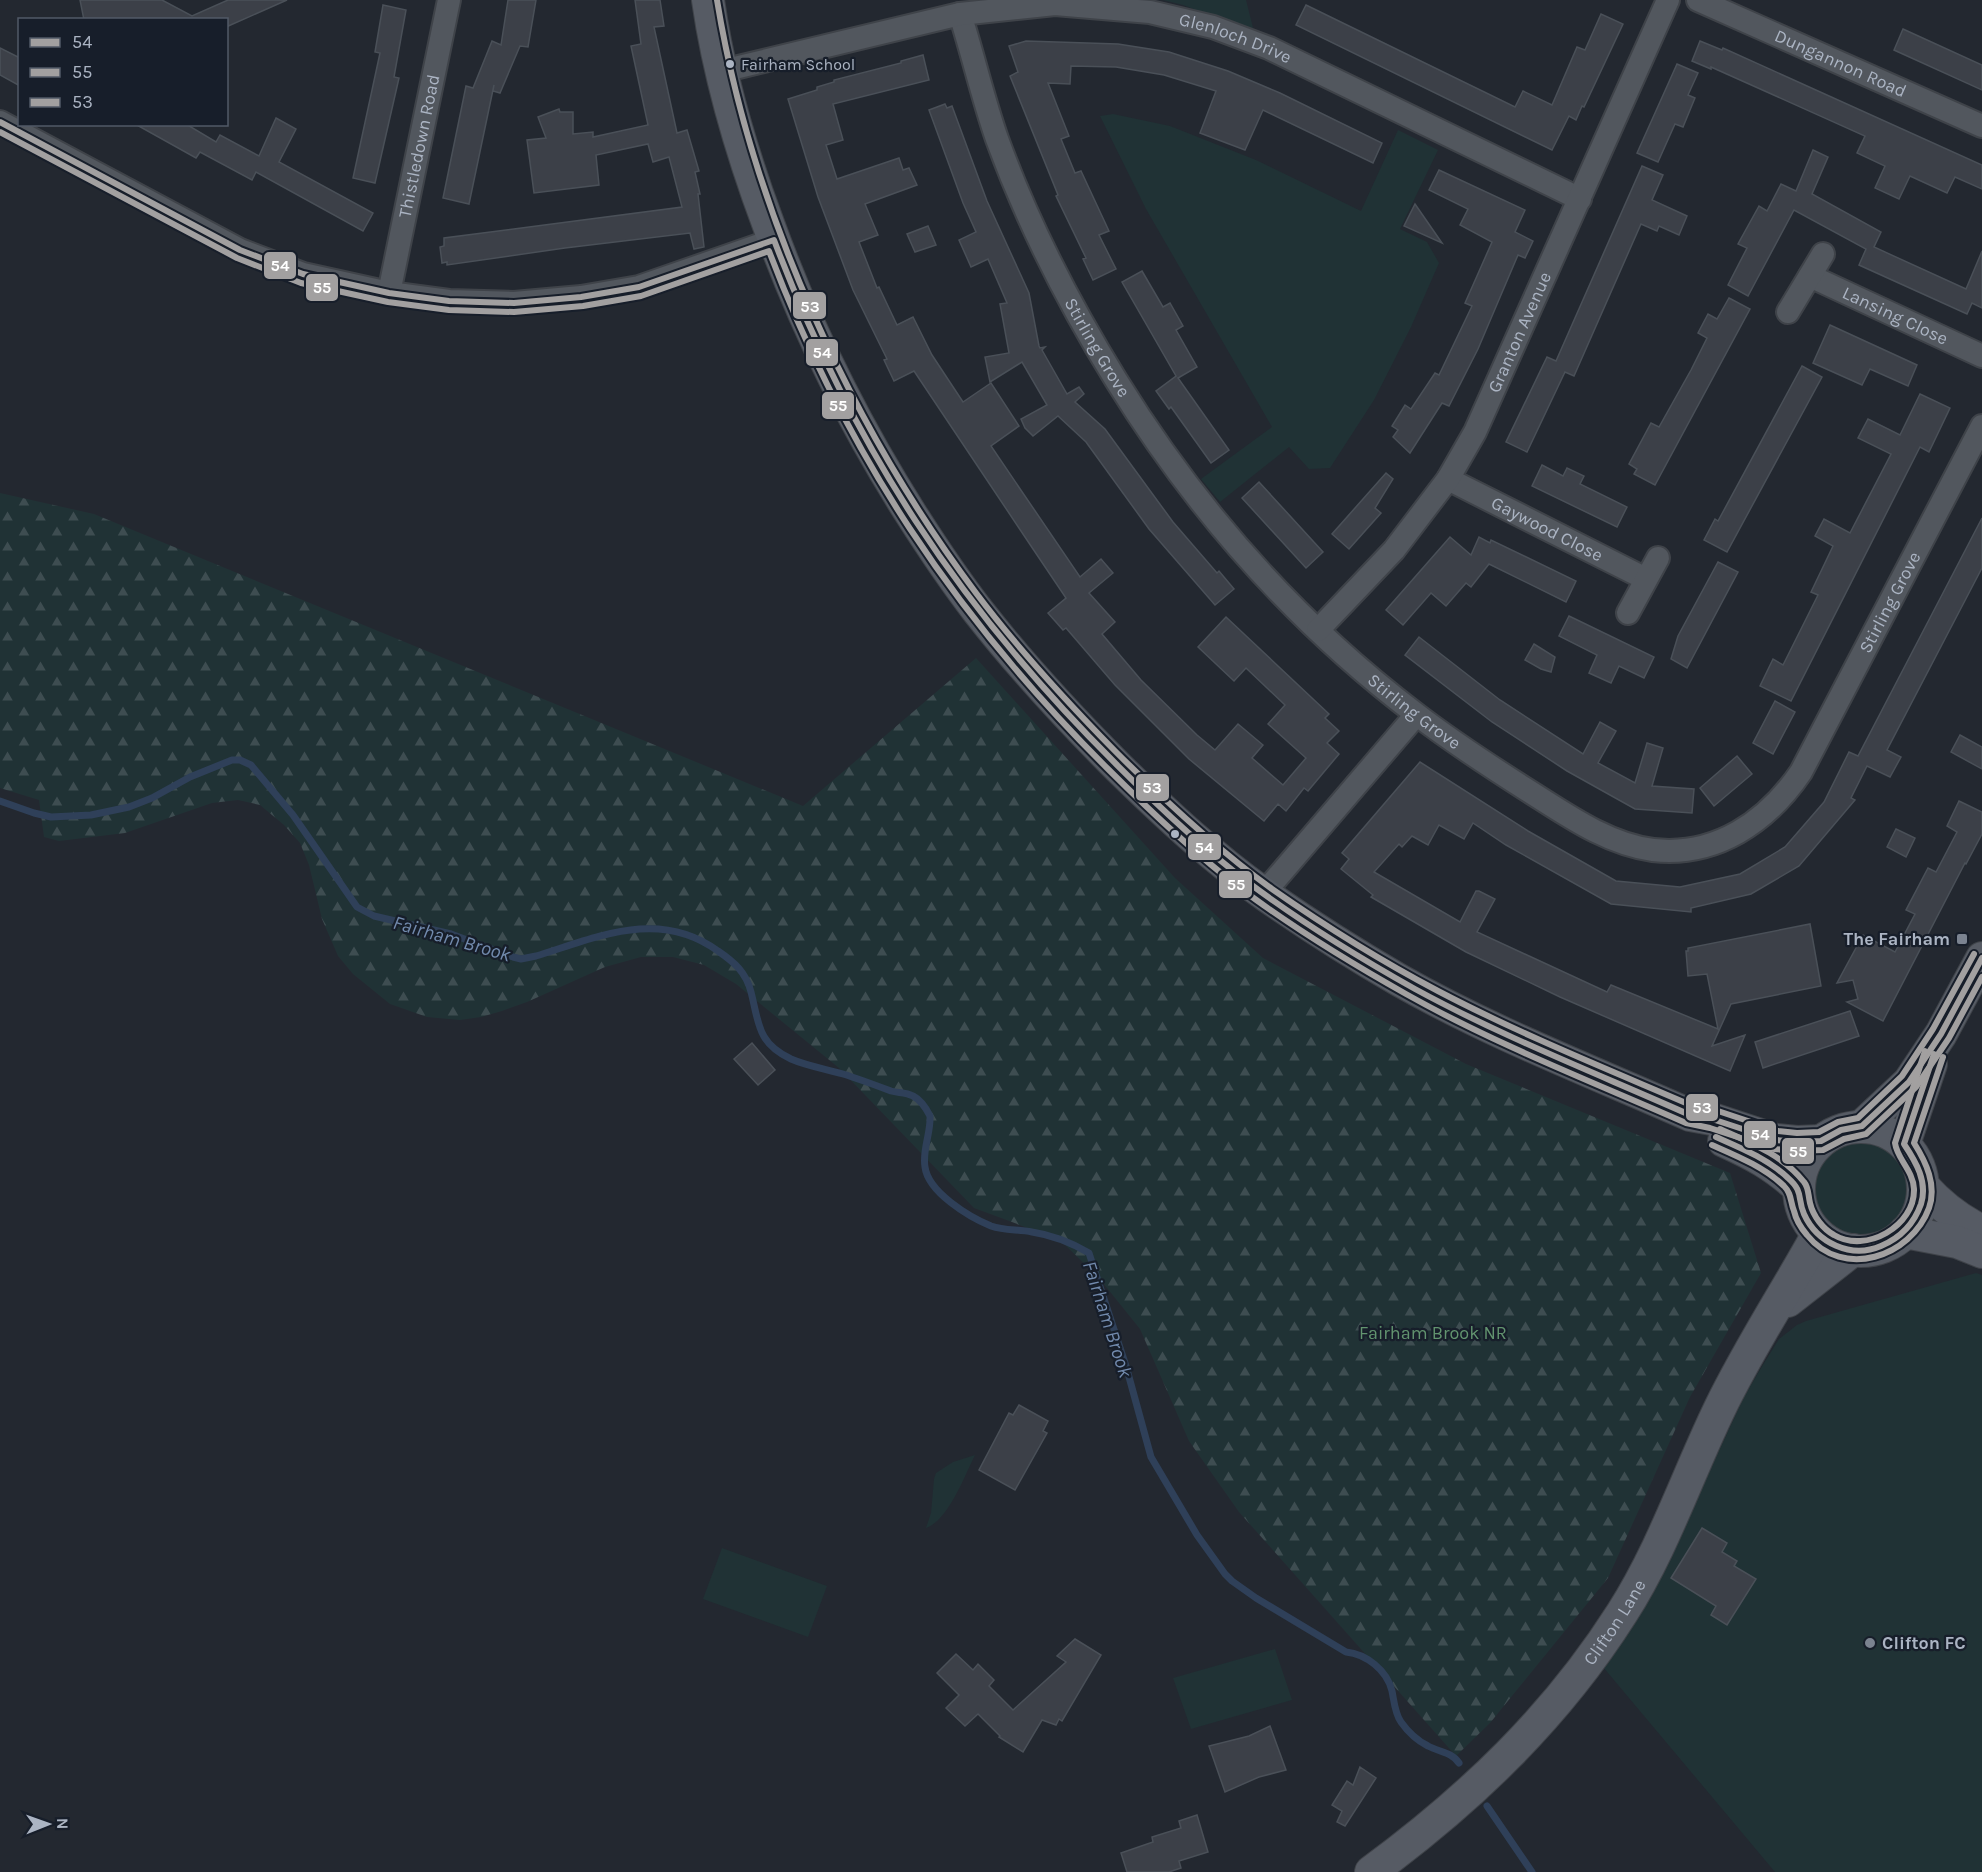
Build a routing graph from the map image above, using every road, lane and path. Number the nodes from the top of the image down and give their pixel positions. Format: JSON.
{"nodes":[{"id":1,"x":449,"y":0,"type":"edge"},
{"id":2,"x":708,"y":0,"type":"edge"},
{"id":3,"x":1668,"y":0,"type":"edge"},
{"id":4,"x":1698,"y":0,"type":"edge"},
{"id":5,"x":960,"y":14,"type":"junction"},
{"id":6,"x":722,"y":71,"type":"junction"},
{"id":7,"x":0,"y":122,"type":"edge"},
{"id":8,"x":1982,"y":126,"type":"edge"},
{"id":9,"x":1580,"y":199,"type":"junction"},
{"id":10,"x":774,"y":240,"type":"junction"},
{"id":11,"x":1823,"y":254,"type":"dead end"},
{"id":12,"x":1810,"y":276,"type":"junction"},
{"id":13,"x":389,"y":292,"type":"junction"},
{"id":14,"x":1788,"y":312,"type":"dead end"},
{"id":15,"x":1982,"y":356,"type":"edge"},
{"id":16,"x":1982,"y":426,"type":"edge"},
{"id":17,"x":1448,"y":479,"type":"junction"},
{"id":18,"x":1658,"y":558,"type":"dead end"},
{"id":19,"x":1646,"y":579,"type":"junction"},
{"id":20,"x":1628,"y":613,"type":"dead end"},
{"id":21,"x":1318,"y":630,"type":"junction"},
{"id":22,"x":1416,"y":715,"type":"junction"},
{"id":23,"x":1263,"y":894,"type":"junction"},
{"id":24,"x":1982,"y":958,"type":"edge"},
{"id":25,"x":1941,"y":1034,"type":"junction"},
{"id":26,"x":1690,"y":1115,"type":"junction"},
{"id":27,"x":1863,"y":1126,"type":"junction"},
{"id":28,"x":1821,"y":1140,"type":"junction"},
{"id":29,"x":1904,"y":1144,"type":"junction"},
{"id":30,"x":1923,"y":1186,"type":"junction"},
{"id":31,"x":1799,"y":1188,"type":"junction"},
{"id":32,"x":1905,"y":1232,"type":"junction"},
{"id":33,"x":1982,"y":1232,"type":"edge"},
{"id":34,"x":1818,"y":1234,"type":"junction"},
{"id":35,"x":1853,"y":1250,"type":"junction"},
{"id":36,"x":1982,"y":1252,"type":"edge"},
{"id":37,"x":1775,"y":1311,"type":"junction"},
{"id":38,"x":1371,"y":1872,"type":"edge"}],
"edges":[{"from":1,"to":13,"type":"street","name":"Thistledown Road"},
{"from":2,"to":6,"type":"street"},
{"from":3,"to":9,"type":"street","name":"Granton Avenue"},
{"from":4,"to":8,"type":"street","name":"Dungannon Road"},
{"from":5,"to":6,"type":"street","name":"Glenloch Drive"},
{"from":5,"to":9,"type":"street","name":"Glenloch Drive"},
{"from":5,"to":21,"type":"street","name":"Stirling Grove"},
{"from":6,"to":10,"type":"street"},
{"from":7,"to":13,"type":"street"},
{"from":9,"to":17,"type":"street","name":"Granton Avenue"},
{"from":10,"to":13,"type":"street"},
{"from":10,"to":23,"type":"street"},
{"from":11,"to":12,"type":"street"},
{"from":12,"to":14,"type":"street"},
{"from":12,"to":15,"type":"street","name":"Lansing Close"},
{"from":16,"to":22,"type":"street","name":"Stirling Grove"},
{"from":17,"to":19,"type":"street","name":"Gaywood Close"},
{"from":17,"to":21,"type":"street","name":"Granton Avenue"},
{"from":18,"to":19,"type":"street"},
{"from":19,"to":20,"type":"street"},
{"from":21,"to":22,"type":"street","name":"Stirling Grove"},
{"from":22,"to":23,"type":"street"},
{"from":23,"to":26,"type":"street"},
{"from":24,"to":25,"type":"street"},
{"from":25,"to":27,"type":"street"},
{"from":25,"to":29,"type":"street"},
{"from":26,"to":28,"type":"street"},
{"from":26,"to":31,"type":"street"},
{"from":27,"to":28,"type":"street"},
{"from":27,"to":29,"type":"street"},
{"from":28,"to":31,"type":"street"},
{"from":29,"to":30,"type":"street"},
{"from":30,"to":32,"type":"street"},
{"from":30,"to":33,"type":"street"},
{"from":31,"to":34,"type":"street"},
{"from":32,"to":35,"type":"street"},
{"from":32,"to":36,"type":"street"},
{"from":34,"to":35,"type":"street"},
{"from":34,"to":37,"type":"street","name":"Clifton Lane"},
{"from":35,"to":37,"type":"street","name":"Clifton Lane"},
{"from":37,"to":38,"type":"street","name":"Clifton Lane"}]}
